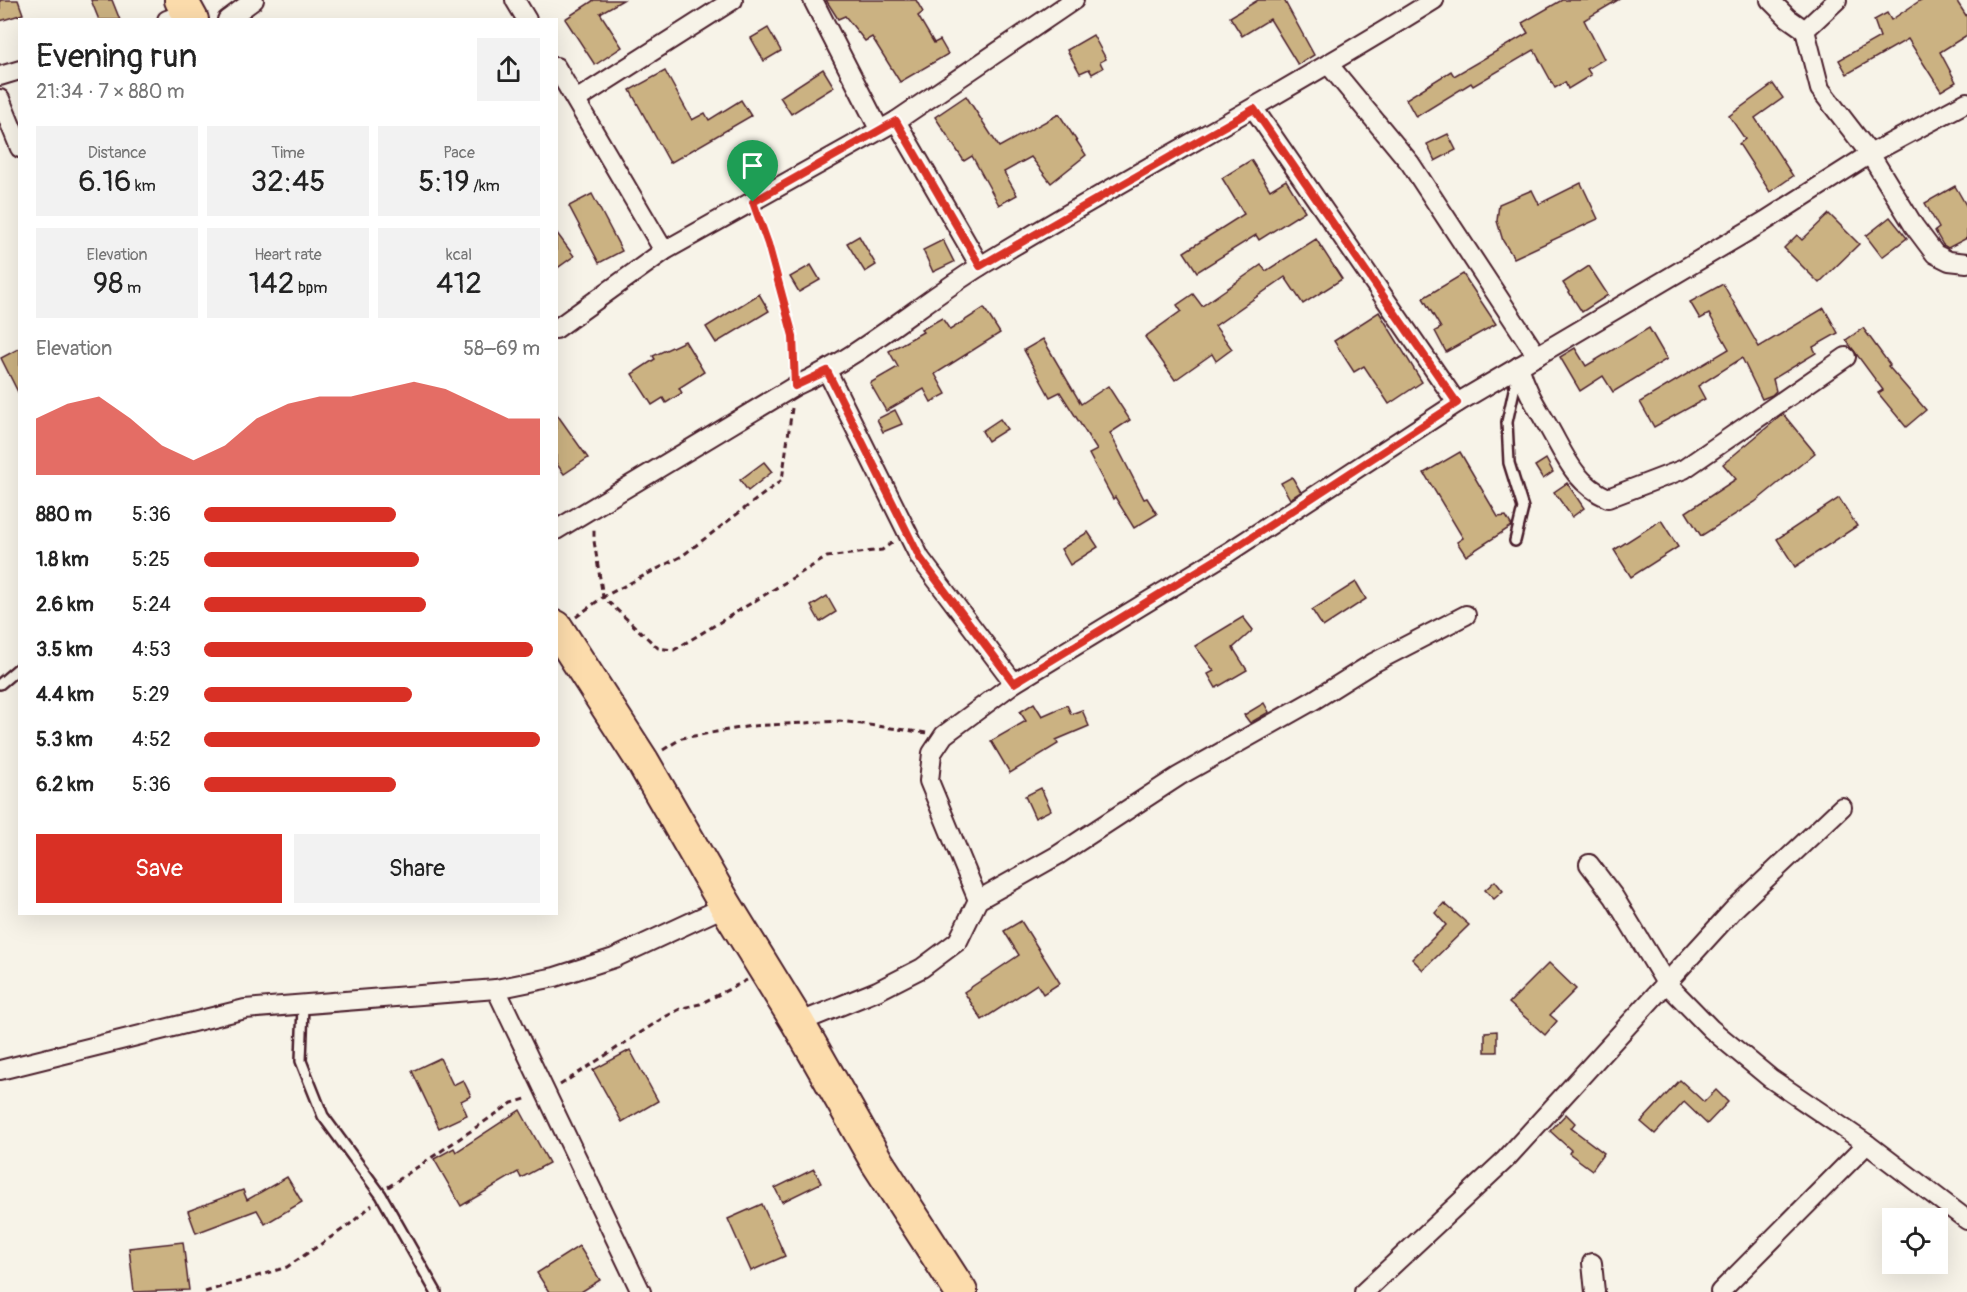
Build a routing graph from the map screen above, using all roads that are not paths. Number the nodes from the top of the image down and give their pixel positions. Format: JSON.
{"nodes":[{"id":1,"x":254,"y":0,"type":"edge"},
{"id":2,"x":515,"y":0,"type":"edge"},
{"id":3,"x":813,"y":0,"type":"edge"},
{"id":4,"x":1074,"y":0,"type":"edge"},
{"id":5,"x":1434,"y":0,"type":"edge"},
{"id":6,"x":1770,"y":0,"type":"edge"},
{"id":7,"x":1837,"y":0,"type":"edge"},
{"id":8,"x":729,"y":1,"type":"edge"},
{"id":9,"x":230,"y":18,"type":"edge"},
{"id":10,"x":526,"y":18,"type":"edge"},
{"id":11,"x":1805,"y":30,"type":"junction"},
{"id":12,"x":1329,"y":65,"type":"junction"},
{"id":13,"x":18,"y":71,"type":"edge"},
{"id":14,"x":558,"y":71,"type":"edge"},
{"id":15,"x":0,"y":76,"type":"edge"},
{"id":16,"x":0,"y":99,"type":"edge"},
{"id":17,"x":576,"y":100,"type":"junction"},
{"id":18,"x":1967,"y":102,"type":"edge"},
{"id":19,"x":1254,"y":109,"type":"junction"},
{"id":20,"x":896,"y":121,"type":"junction"},
{"id":21,"x":879,"y":129,"type":"junction"},
{"id":22,"x":18,"y":143,"type":"edge"},
{"id":23,"x":1870,"y":154,"type":"junction"},
{"id":24,"x":664,"y":251,"type":"junction"},
{"id":25,"x":1967,"y":263,"type":"edge"},
{"id":26,"x":980,"y":266,"type":"junction"},
{"id":27,"x":558,"y":328,"type":"edge"},
{"id":28,"x":1537,"y":356,"type":"junction"},
{"id":29,"x":1846,"y":357,"type":"dead end"},
{"id":30,"x":1519,"y":366,"type":"junction"},
{"id":31,"x":827,"y":371,"type":"junction"},
{"id":32,"x":1457,"y":403,"type":"junction"},
{"id":33,"x":558,"y":529,"type":"edge"},
{"id":34,"x":1515,"y":541,"type":"dead end"},
{"id":35,"x":1466,"y":615,"type":"dead end"},
{"id":36,"x":558,"y":631,"type":"edge"},
{"id":37,"x":18,"y":669,"type":"edge"},
{"id":38,"x":1014,"y":683,"type":"junction"},
{"id":39,"x":0,"y":684,"type":"edge"},
{"id":40,"x":1842,"y":807,"type":"dead end"},
{"id":41,"x":1589,"y":864,"type":"dead end"},
{"id":42,"x":978,"y":900,"type":"junction"},
{"id":43,"x":726,"y":906,"type":"junction"},
{"id":44,"x":1666,"y":983,"type":"junction"},
{"id":45,"x":496,"y":989,"type":"junction"},
{"id":46,"x":303,"y":1005,"type":"junction"},
{"id":47,"x":798,"y":1023,"type":"junction"},
{"id":48,"x":2,"y":1066,"type":"edge"},
{"id":49,"x":1867,"y":1144,"type":"junction"},
{"id":50,"x":1967,"y":1220,"type":"edge"},
{"id":51,"x":1592,"y":1263,"type":"dead end"},
{"id":52,"x":1372,"y":1288,"type":"edge"},
{"id":53,"x":436,"y":1292,"type":"edge"},
{"id":54,"x":641,"y":1292,"type":"edge"},
{"id":55,"x":961,"y":1292,"type":"edge"},
{"id":56,"x":1595,"y":1292,"type":"edge"},
{"id":57,"x":1720,"y":1292,"type":"edge"}],
"edges":[{"from":1,"to":9,"type":"street"},
{"from":2,"to":10,"type":"street"},
{"from":3,"to":21,"type":"street"},
{"from":4,"to":20,"type":"street"},
{"from":5,"to":12,"type":"street"},
{"from":6,"to":11,"type":"street"},
{"from":7,"to":11,"type":"street"},
{"from":8,"to":17,"type":"street"},
{"from":11,"to":23,"type":"street"},
{"from":12,"to":19,"type":"street"},
{"from":12,"to":28,"type":"street"},
{"from":13,"to":15,"type":"street"},
{"from":14,"to":17,"type":"street"},
{"from":16,"to":22,"type":"street"},
{"from":17,"to":24,"type":"street"},
{"from":18,"to":23,"type":"street"},
{"from":19,"to":26,"type":"street"},
{"from":19,"to":32,"type":"street"},
{"from":20,"to":21,"type":"street"},
{"from":20,"to":26,"type":"street"},
{"from":21,"to":24,"type":"street"},
{"from":23,"to":25,"type":"street"},
{"from":23,"to":28,"type":"street"},
{"from":24,"to":27,"type":"street"},
{"from":26,"to":31,"type":"street"},
{"from":28,"to":30,"type":"street"},
{"from":29,"to":30,"type":"street"},
{"from":30,"to":32,"type":"street"},
{"from":30,"to":34,"type":"lane"},
{"from":31,"to":33,"type":"street"},
{"from":31,"to":38,"type":"street"},
{"from":32,"to":38,"type":"street"},
{"from":35,"to":42,"type":"street"},
{"from":36,"to":43,"type":"highway"},
{"from":37,"to":39,"type":"lane"},
{"from":38,"to":42,"type":"street"},
{"from":40,"to":44,"type":"street"},
{"from":41,"to":44,"type":"street"},
{"from":42,"to":47,"type":"street"},
{"from":43,"to":45,"type":"street"},
{"from":43,"to":47,"type":"highway"},
{"from":44,"to":49,"type":"street"},
{"from":44,"to":52,"type":"street"},
{"from":45,"to":46,"type":"street"},
{"from":45,"to":54,"type":"street"},
{"from":46,"to":48,"type":"street"},
{"from":46,"to":53,"type":"lane"},
{"from":47,"to":55,"type":"highway"},
{"from":49,"to":50,"type":"street"},
{"from":49,"to":57,"type":"street"},
{"from":51,"to":56,"type":"street"}]}
